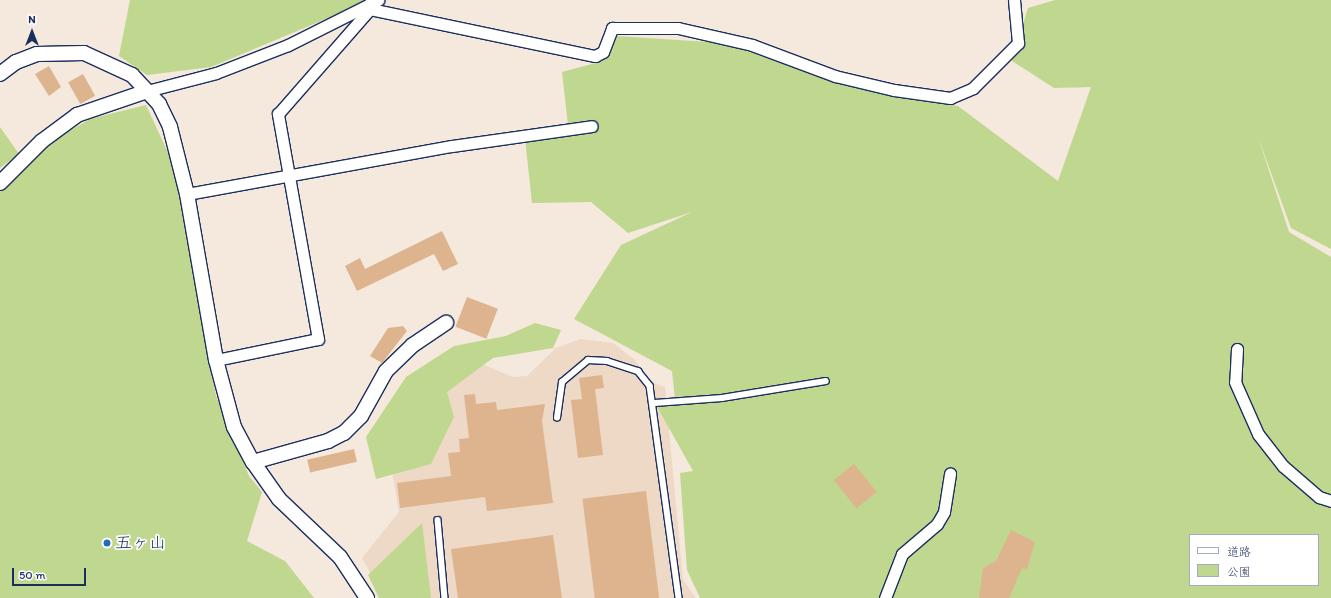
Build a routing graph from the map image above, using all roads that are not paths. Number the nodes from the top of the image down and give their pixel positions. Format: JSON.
{"nodes":[{"id":1,"x":1014,"y":0,"type":"edge"},
{"id":2,"x":372,"y":4,"type":"edge"},
{"id":3,"x":0,"y":74,"type":"edge"},
{"id":4,"x":147,"y":91,"type":"junction"},
{"id":5,"x":592,"y":126,"type":"dead end"},
{"id":6,"x":289,"y":174,"type":"junction"},
{"id":7,"x":0,"y":183,"type":"edge"},
{"id":8,"x":187,"y":194,"type":"junction"},
{"id":9,"x":446,"y":323,"type":"dead end"},
{"id":10,"x":1237,"y":349,"type":"dead end"},
{"id":11,"x":216,"y":360,"type":"junction"},
{"id":12,"x":826,"y":381,"type":"dead end"},
{"id":13,"x":655,"y":403,"type":"junction"},
{"id":14,"x":557,"y":418,"type":"dead end"},
{"id":15,"x":253,"y":462,"type":"junction"},
{"id":16,"x":950,"y":473,"type":"dead end"},
{"id":17,"x":1331,"y":501,"type":"edge"},
{"id":18,"x":438,"y":520,"type":"dead end"},
{"id":19,"x":367,"y":598,"type":"edge"},
{"id":20,"x":445,"y":598,"type":"edge"},
{"id":21,"x":679,"y":598,"type":"edge"},
{"id":22,"x":884,"y":598,"type":"edge"}],
"edges":[{"from":1,"to":2,"type":"street"},
{"from":2,"to":4,"type":"street"},
{"from":2,"to":6,"type":"street"},
{"from":3,"to":4,"type":"street"},
{"from":4,"to":7,"type":"street"},
{"from":4,"to":8,"type":"street"},
{"from":5,"to":6,"type":"street"},
{"from":6,"to":8,"type":"street"},
{"from":6,"to":11,"type":"street"},
{"from":8,"to":11,"type":"street"},
{"from":9,"to":15,"type":"street"},
{"from":10,"to":17,"type":"street"},
{"from":11,"to":15,"type":"street"},
{"from":12,"to":13,"type":"lane"},
{"from":13,"to":14,"type":"lane"},
{"from":13,"to":21,"type":"lane"},
{"from":15,"to":19,"type":"street"},
{"from":16,"to":22,"type":"street"},
{"from":18,"to":20,"type":"lane"}]}
